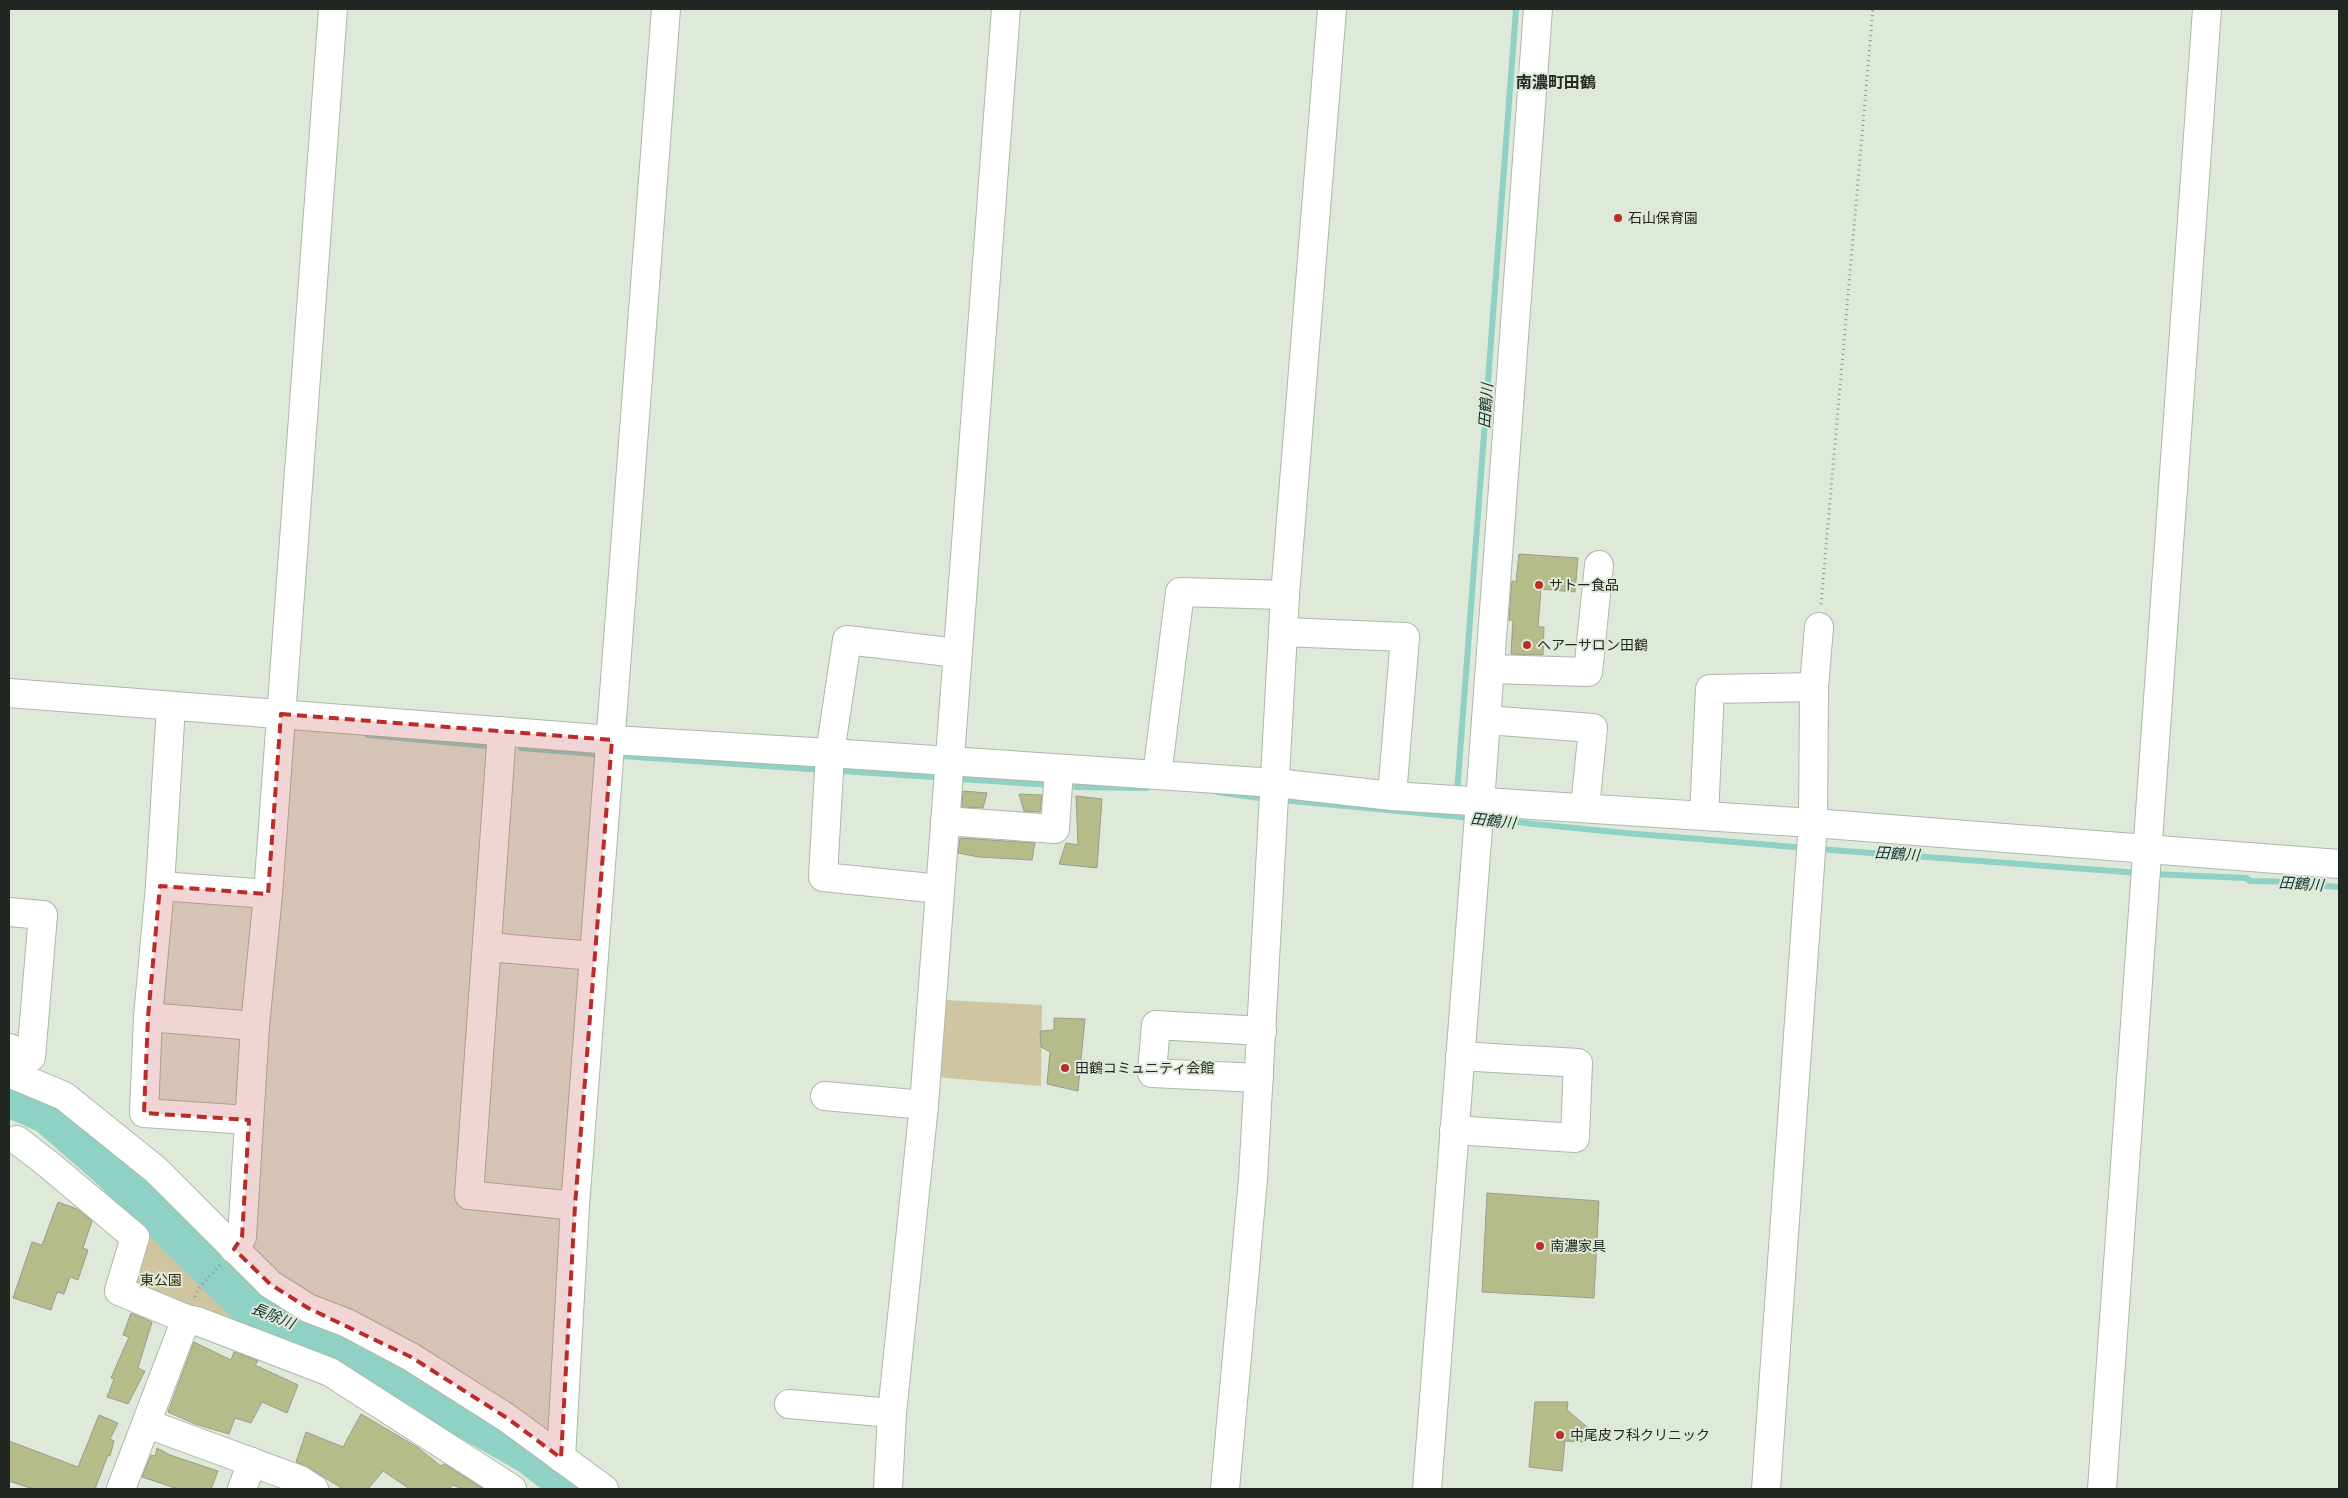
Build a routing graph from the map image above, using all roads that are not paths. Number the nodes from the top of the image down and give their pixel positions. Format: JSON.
{"nodes":[{"id":1,"x":333,"y":9,"type":"edge"},
{"id":2,"x":666,"y":9,"type":"edge"},
{"id":3,"x":1006,"y":9,"type":"edge"},
{"id":4,"x":1332,"y":9,"type":"edge"},
{"id":5,"x":1538,"y":9,"type":"edge"},
{"id":6,"x":2207,"y":9,"type":"edge"},
{"id":7,"x":1599,"y":565,"type":"dead end"},
{"id":8,"x":1285,"y":595,"type":"junction"},
{"id":9,"x":1819,"y":627,"type":"road end"},
{"id":10,"x":1283,"y":632,"type":"junction"},
{"id":11,"x":957,"y":653,"type":"junction"},
{"id":12,"x":1490,"y":669,"type":"junction"},
{"id":13,"x":1814,"y":687,"type":"junction"},
{"id":14,"x":9,"y":692,"type":"edge"},
{"id":15,"x":171,"y":706,"type":"junction"},
{"id":16,"x":282,"y":714,"type":"junction"},
{"id":17,"x":1486,"y":720,"type":"junction"},
{"id":18,"x":502,"y":731,"type":"junction"},
{"id":19,"x":612,"y":740,"type":"junction"},
{"id":20,"x":830,"y":753,"type":"junction"},
{"id":21,"x":949,"y":761,"type":"junction"},
{"id":22,"x":1059,"y":769,"type":"junction"},
{"id":23,"x":1158,"y":775,"type":"junction"},
{"id":24,"x":1276,"y":783,"type":"junction"},
{"id":25,"x":1392,"y":796,"type":"junction"},
{"id":26,"x":1586,"y":808,"type":"junction"},
{"id":27,"x":1478,"y":810,"type":"junction"},
{"id":28,"x":1704,"y":816,"type":"junction"},
{"id":29,"x":945,"y":821,"type":"junction"},
{"id":30,"x":1812,"y":837,"type":"junction"},
{"id":31,"x":2145,"y":864,"type":"junction"},
{"id":32,"x":2339,"y":864,"type":"edge"},
{"id":33,"x":160,"y":886,"type":"junction"},
{"id":34,"x":940,"y":889,"type":"junction"},
{"id":35,"x":268,"y":894,"type":"junction"},
{"id":36,"x":9,"y":912,"type":"edge"},
{"id":37,"x":488,"y":947,"type":"junction"},
{"id":38,"x":594,"y":956,"type":"junction"},
{"id":39,"x":148,"y":1017,"type":"junction"},
{"id":40,"x":255,"y":1026,"type":"junction"},
{"id":41,"x":1262,"y":1031,"type":"junction"},
{"id":42,"x":9,"y":1048,"type":"edge"},
{"id":43,"x":1460,"y":1056,"type":"junction"},
{"id":44,"x":9,"y":1073,"type":"edge"},
{"id":45,"x":1259,"y":1078,"type":"junction"},
{"id":46,"x":825,"y":1096,"type":"dead end"},
{"id":47,"x":924,"y":1104,"type":"junction"},
{"id":48,"x":249,"y":1120,"type":"junction"},
{"id":49,"x":1454,"y":1130,"type":"junction"},
{"id":50,"x":17,"y":1140,"type":"dead end"},
{"id":51,"x":575,"y":1206,"type":"junction"},
{"id":52,"x":228,"y":1256,"type":"junction"},
{"id":53,"x":186,"y":1319,"type":"junction"},
{"id":54,"x":789,"y":1404,"type":"dead end"},
{"id":55,"x":892,"y":1413,"type":"junction"},
{"id":56,"x":148,"y":1424,"type":"junction"},
{"id":57,"x":561,"y":1458,"type":"junction"},
{"id":58,"x":252,"y":1462,"type":"junction"},
{"id":59,"x":504,"y":1488,"type":"edge"},
{"id":60,"x":121,"y":1489,"type":"edge"},
{"id":61,"x":242,"y":1489,"type":"edge"},
{"id":62,"x":314,"y":1489,"type":"edge"},
{"id":63,"x":604,"y":1489,"type":"edge"},
{"id":64,"x":888,"y":1489,"type":"edge"},
{"id":65,"x":1225,"y":1489,"type":"edge"},
{"id":66,"x":1427,"y":1489,"type":"edge"},
{"id":67,"x":1766,"y":1489,"type":"edge"},
{"id":68,"x":2102,"y":1489,"type":"edge"}],
"edges":[{"from":1,"to":16,"type":"street"},
{"from":2,"to":19,"type":"street"},
{"from":3,"to":11,"type":"street"},
{"from":4,"to":8,"type":"street"},
{"from":5,"to":12,"type":"street"},
{"from":6,"to":31,"type":"street"},
{"from":7,"to":12,"type":"street"},
{"from":8,"to":10,"type":"street"},
{"from":8,"to":23,"type":"street"},
{"from":9,"to":13,"type":"street"},
{"from":10,"to":24,"type":"street"},
{"from":10,"to":25,"type":"street"},
{"from":11,"to":20,"type":"street"},
{"from":11,"to":21,"type":"street"},
{"from":12,"to":17,"type":"street"},
{"from":13,"to":28,"type":"street"},
{"from":13,"to":30,"type":"street"},
{"from":14,"to":15,"type":"street"},
{"from":15,"to":16,"type":"street"},
{"from":15,"to":33,"type":"street"},
{"from":16,"to":18,"type":"street"},
{"from":16,"to":35,"type":"street"},
{"from":17,"to":26,"type":"street"},
{"from":17,"to":27,"type":"street"},
{"from":18,"to":19,"type":"street"},
{"from":18,"to":37,"type":"street"},
{"from":19,"to":20,"type":"street"},
{"from":19,"to":38,"type":"street"},
{"from":20,"to":21,"type":"street"},
{"from":20,"to":34,"type":"street"},
{"from":21,"to":22,"type":"street"},
{"from":21,"to":29,"type":"street"},
{"from":22,"to":23,"type":"street"},
{"from":22,"to":29,"type":"street"},
{"from":23,"to":24,"type":"street"},
{"from":24,"to":25,"type":"street"},
{"from":24,"to":41,"type":"street"},
{"from":25,"to":27,"type":"street"},
{"from":26,"to":27,"type":"street"},
{"from":26,"to":28,"type":"street"},
{"from":27,"to":43,"type":"street"},
{"from":28,"to":30,"type":"street"},
{"from":29,"to":34,"type":"street"},
{"from":30,"to":31,"type":"street"},
{"from":30,"to":67,"type":"street"},
{"from":31,"to":32,"type":"street"},
{"from":31,"to":68,"type":"street"},
{"from":33,"to":35,"type":"street"},
{"from":33,"to":39,"type":"street"},
{"from":34,"to":47,"type":"street"},
{"from":35,"to":40,"type":"street"},
{"from":36,"to":42,"type":"street"},
{"from":37,"to":38,"type":"street"},
{"from":37,"to":51,"type":"street"},
{"from":38,"to":51,"type":"street"},
{"from":39,"to":40,"type":"street"},
{"from":39,"to":48,"type":"street"},
{"from":40,"to":48,"type":"street"},
{"from":41,"to":45,"type":"street"},
{"from":41,"to":45,"type":"street"},
{"from":43,"to":49,"type":"street"},
{"from":43,"to":49,"type":"street"},
{"from":44,"to":52,"type":"street"},
{"from":45,"to":65,"type":"street"},
{"from":46,"to":47,"type":"street"},
{"from":47,"to":55,"type":"street"},
{"from":48,"to":52,"type":"street"},
{"from":49,"to":66,"type":"street"},
{"from":50,"to":53,"type":"street"},
{"from":51,"to":57,"type":"street"},
{"from":52,"to":57,"type":"street"},
{"from":53,"to":56,"type":"street"},
{"from":53,"to":59,"type":"street"},
{"from":54,"to":55,"type":"street"},
{"from":55,"to":64,"type":"street"},
{"from":56,"to":58,"type":"street"},
{"from":56,"to":60,"type":"street"},
{"from":57,"to":63,"type":"street"},
{"from":58,"to":61,"type":"street"},
{"from":58,"to":62,"type":"street"}]}
